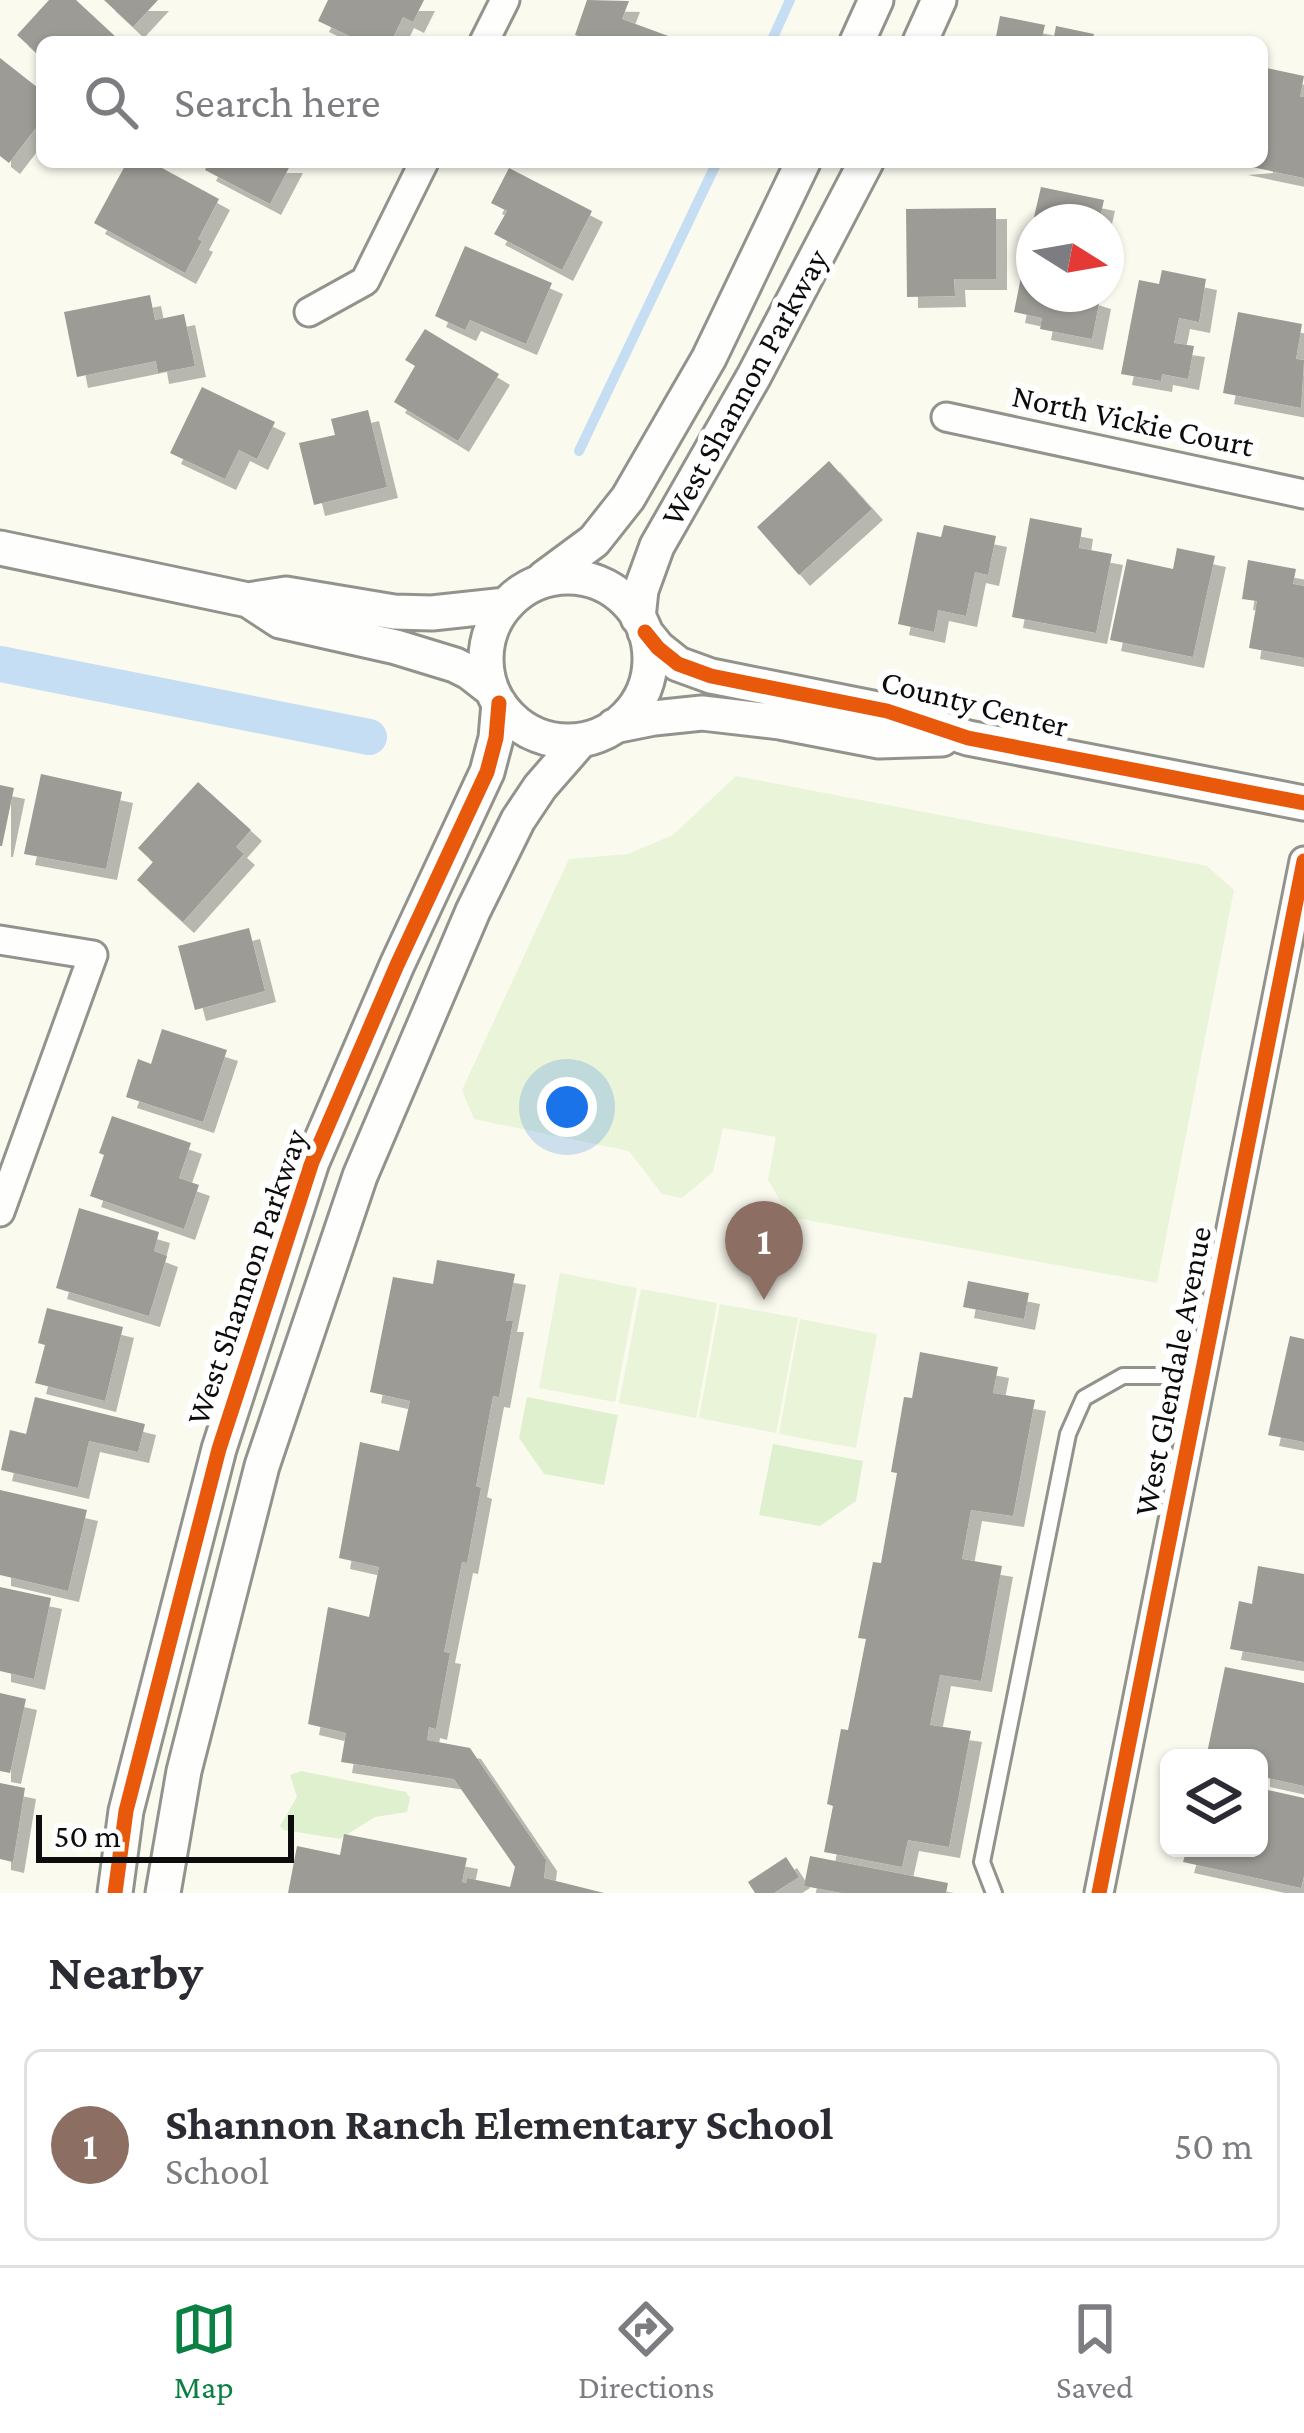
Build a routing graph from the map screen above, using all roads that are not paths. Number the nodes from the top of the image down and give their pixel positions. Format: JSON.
{"nodes":[{"id":1,"x":505,"y":0,"type":"edge"},
{"id":2,"x":876,"y":0,"type":"edge"},
{"id":3,"x":939,"y":0,"type":"edge"},
{"id":4,"x":487,"y":36,"type":"edge"},
{"id":5,"x":860,"y":36,"type":"edge"},
{"id":6,"x":923,"y":36,"type":"edge"},
{"id":7,"x":421,"y":168,"type":"edge"},
{"id":8,"x":799,"y":168,"type":"edge"},
{"id":9,"x":863,"y":168,"type":"edge"},
{"id":10,"x":309,"y":312,"type":"dead end"},
{"id":11,"x":946,"y":417,"type":"dead end"},
{"id":12,"x":1304,"y":494,"type":"edge"},
{"id":13,"x":0,"y":548,"type":"edge"},
{"id":14,"x":537,"y":584,"type":"junction"},
{"id":15,"x":248,"y":600,"type":"junction"},
{"id":16,"x":506,"y":605,"type":"junction"},
{"id":17,"x":641,"y":625,"type":"junction"},
{"id":18,"x":496,"y":696,"type":"junction"},
{"id":19,"x":614,"y":727,"type":"junction"},
{"id":20,"x":968,"y":738,"type":"junction"},
{"id":21,"x":581,"y":740,"type":"junction"},
{"id":22,"x":1304,"y":803,"type":"edge"},
{"id":23,"x":1304,"y":861,"type":"edge"},
{"id":24,"x":0,"y":940,"type":"edge"},
{"id":25,"x":0,"y":1212,"type":"edge"},
{"id":26,"x":1199,"y":1384,"type":"junction"},
{"id":27,"x":115,"y":1893,"type":"edge"},
{"id":28,"x":164,"y":1893,"type":"edge"},
{"id":29,"x":994,"y":1893,"type":"edge"},
{"id":30,"x":1099,"y":1893,"type":"edge"}],
"edges":[{"from":1,"to":4,"type":"street"},
{"from":2,"to":5,"type":"street"},
{"from":3,"to":6,"type":"street"},
{"from":7,"to":10,"type":"street"},
{"from":8,"to":14,"type":"street","name":"West Shannon Parkway"},
{"from":9,"to":17,"type":"street","name":"West Shannon Parkway"},
{"from":11,"to":12,"type":"street","name":"North Vickie Court"},
{"from":13,"to":15,"type":"street"},
{"from":14,"to":16,"type":"street"},
{"from":14,"to":17,"type":"street"},
{"from":15,"to":16,"type":"street"},
{"from":15,"to":18,"type":"street"},
{"from":16,"to":18,"type":"street"},
{"from":17,"to":19,"type":"street"},
{"from":17,"to":20,"type":"street","name":"County Center"},
{"from":18,"to":21,"type":"street"},
{"from":18,"to":27,"type":"street","name":"West Shannon Parkway"},
{"from":19,"to":20,"type":"street","name":"County Center"},
{"from":19,"to":21,"type":"street"},
{"from":20,"to":22,"type":"street","name":"County Center"},
{"from":21,"to":28,"type":"street"},
{"from":23,"to":26,"type":"street","name":"West Glendale Avenue"},
{"from":24,"to":25,"type":"street"},
{"from":26,"to":29,"type":"lane"},
{"from":26,"to":30,"type":"street","name":"West Glendale Avenue"}]}
